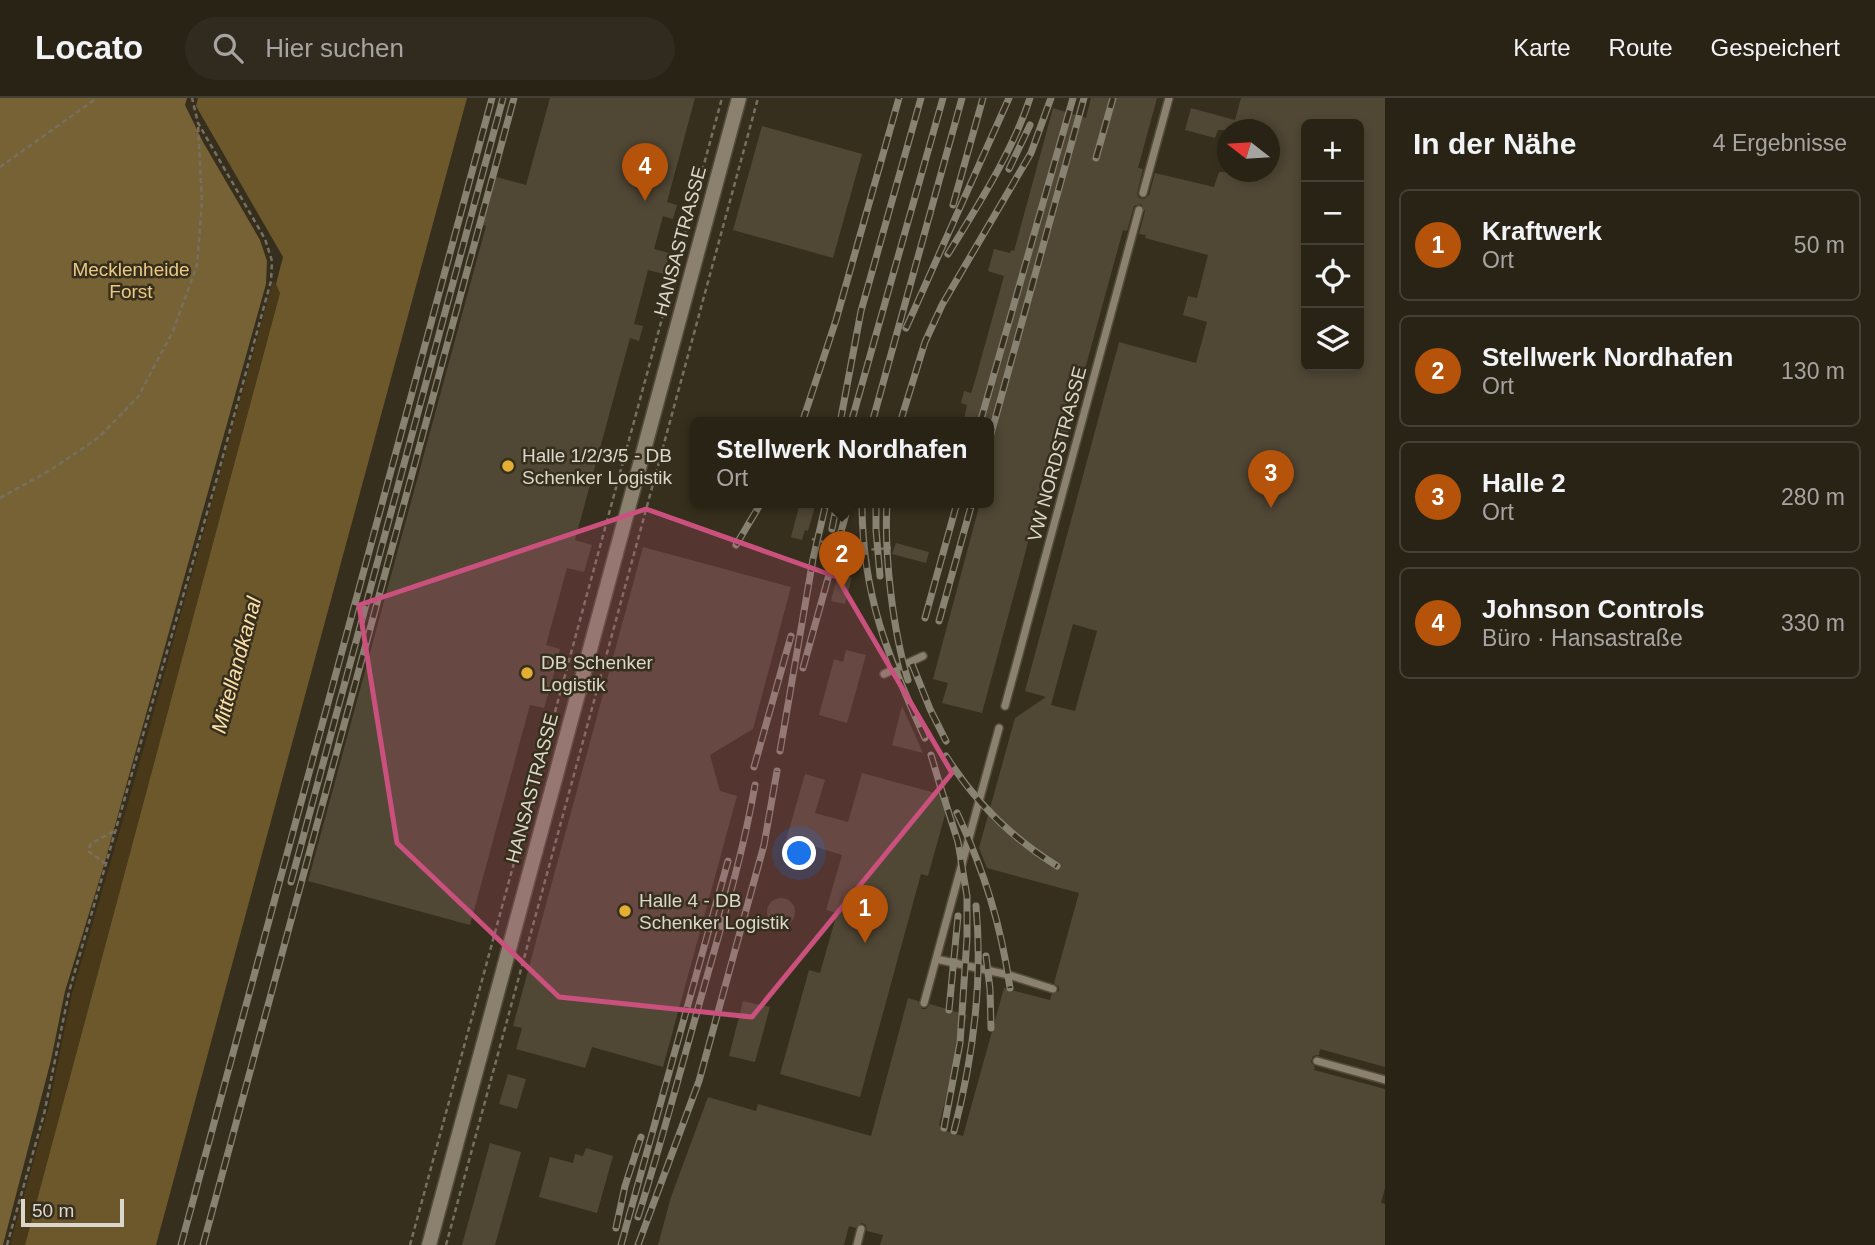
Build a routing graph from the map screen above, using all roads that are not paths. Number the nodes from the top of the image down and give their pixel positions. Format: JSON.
{"nodes":[{"id":1,"x":738,"y":98,"type":"edge"},
{"id":2,"x":1169,"y":98,"type":"edge"},
{"id":3,"x":1143,"y":193,"type":"dead end"},
{"id":4,"x":1139,"y":210,"type":"dead end"},
{"id":5,"x":923,"y":656,"type":"dead end"},
{"id":6,"x":884,"y":674,"type":"dead end"},
{"id":7,"x":1005,"y":706,"type":"dead end"},
{"id":8,"x":999,"y":728,"type":"dead end"},
{"id":9,"x":936,"y":960,"type":"junction"},
{"id":10,"x":1053,"y":989,"type":"dead end"},
{"id":11,"x":924,"y":1003,"type":"dead end"},
{"id":12,"x":1317,"y":1061,"type":"dead end"},
{"id":13,"x":1385,"y":1080,"type":"edge"},
{"id":14,"x":861,"y":1229,"type":"dead end"},
{"id":15,"x":429,"y":1245,"type":"edge"},
{"id":16,"x":856,"y":1245,"type":"edge"}],
"edges":[{"from":1,"to":15,"type":"street","name":"HANSASTRASSE"},
{"from":2,"to":3,"type":"lane"},
{"from":4,"to":7,"type":"lane","name":"VW NORDSTRASSE"},
{"from":5,"to":6,"type":"lane"},
{"from":8,"to":9,"type":"lane"},
{"from":9,"to":10,"type":"lane"},
{"from":9,"to":11,"type":"lane"},
{"from":12,"to":13,"type":"lane"},
{"from":14,"to":16,"type":"lane"}]}
